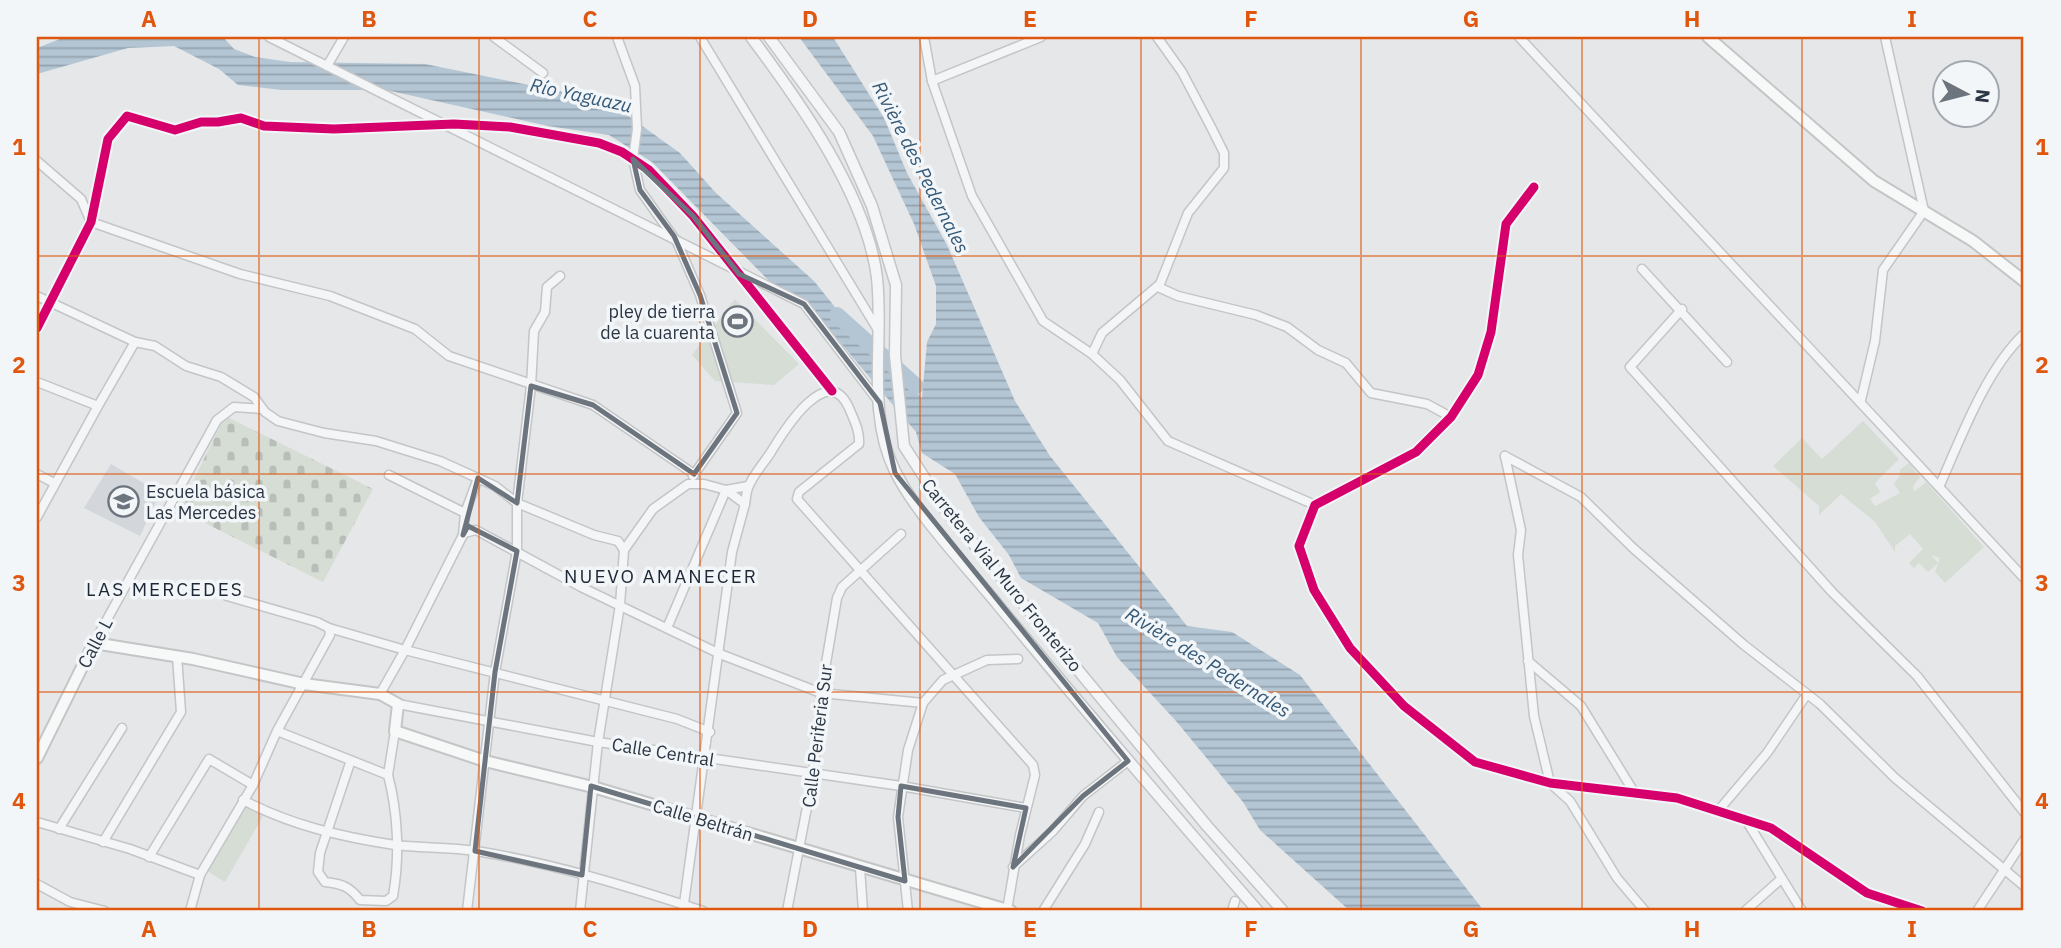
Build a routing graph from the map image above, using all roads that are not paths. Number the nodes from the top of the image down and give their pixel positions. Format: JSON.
{"nodes":[{"id":1,"x":269,"y":37,"type":"edge"},
{"id":2,"x":344,"y":37,"type":"edge"},
{"id":3,"x":494,"y":37,"type":"edge"},
{"id":4,"x":610,"y":37,"type":"edge"},
{"id":5,"x":617,"y":37,"type":"edge"},
{"id":6,"x":700,"y":37,"type":"edge"},
{"id":7,"x":751,"y":37,"type":"edge"},
{"id":8,"x":769,"y":37,"type":"edge"},
{"id":9,"x":924,"y":37,"type":"edge"},
{"id":10,"x":1041,"y":37,"type":"edge"},
{"id":11,"x":1157,"y":37,"type":"edge"},
{"id":12,"x":1520,"y":37,"type":"edge"},
{"id":13,"x":1708,"y":37,"type":"edge"},
{"id":14,"x":1885,"y":37,"type":"edge"},
{"id":15,"x":624,"y":56,"type":"junction"},
{"id":16,"x":327,"y":66,"type":"junction"},
{"id":17,"x":543,"y":73,"type":"dead end"},
{"id":18,"x":932,"y":81,"type":"junction"},
{"id":19,"x":633,"y":159,"type":"junction"},
{"id":20,"x":37,"y":161,"type":"edge"},
{"id":21,"x":1534,"y":187,"type":"dead end"},
{"id":22,"x":1924,"y":211,"type":"junction"},
{"id":23,"x":91,"y":222,"type":"junction"},
{"id":24,"x":677,"y":242,"type":"junction"},
{"id":25,"x":1642,"y":269,"type":"dead end"},
{"id":26,"x":560,"y":275,"type":"dead end"},
{"id":27,"x":2024,"y":281,"type":"edge"},
{"id":28,"x":1158,"y":287,"type":"junction"},
{"id":29,"x":37,"y":296,"type":"edge"},
{"id":30,"x":52,"y":301,"type":"junction"},
{"id":31,"x":1682,"y":309,"type":"junction"},
{"id":32,"x":37,"y":327,"type":"edge"},
{"id":33,"x":880,"y":333,"type":"junction"},
{"id":34,"x":2024,"y":334,"type":"edge"},
{"id":35,"x":135,"y":342,"type":"junction"},
{"id":36,"x":1092,"y":354,"type":"junction"},
{"id":37,"x":1727,"y":362,"type":"dead end"},
{"id":38,"x":37,"y":382,"type":"edge"},
{"id":39,"x":531,"y":386,"type":"junction"},
{"id":40,"x":832,"y":391,"type":"junction"},
{"id":41,"x":1861,"y":400,"type":"junction"},
{"id":42,"x":880,"y":403,"type":"junction"},
{"id":43,"x":98,"y":407,"type":"junction"},
{"id":44,"x":262,"y":409,"type":"junction"},
{"id":45,"x":1451,"y":417,"type":"junction"},
{"id":46,"x":37,"y":474,"type":"edge"},
{"id":47,"x":694,"y":474,"type":"junction"},
{"id":48,"x":389,"y":475,"type":"dead end"},
{"id":49,"x":478,"y":478,"type":"junction"},
{"id":50,"x":54,"y":483,"type":"junction"},
{"id":51,"x":688,"y":484,"type":"junction"},
{"id":52,"x":1940,"y":485,"type":"junction"},
{"id":53,"x":748,"y":486,"type":"junction"},
{"id":54,"x":726,"y":490,"type":"junction"},
{"id":55,"x":517,"y":503,"type":"junction"},
{"id":56,"x":745,"y":504,"type":"junction"},
{"id":57,"x":1315,"y":505,"type":"junction"},
{"id":58,"x":465,"y":513,"type":"junction"},
{"id":59,"x":37,"y":517,"type":"edge"},
{"id":60,"x":901,"y":534,"type":"dead end"},
{"id":61,"x":463,"y":535,"type":"junction"},
{"id":62,"x":624,"y":550,"type":"junction"},
{"id":63,"x":516,"y":551,"type":"junction"},
{"id":64,"x":860,"y":569,"type":"junction"},
{"id":65,"x":2024,"y":578,"type":"edge"},
{"id":66,"x":227,"y":596,"type":"dead end"},
{"id":67,"x":620,"y":606,"type":"junction"},
{"id":68,"x":329,"y":628,"type":"junction"},
{"id":69,"x":667,"y":628,"type":"junction"},
{"id":70,"x":94,"y":643,"type":"junction"},
{"id":71,"x":405,"y":650,"type":"junction"},
{"id":72,"x":720,"y":654,"type":"junction"},
{"id":73,"x":177,"y":656,"type":"junction"},
{"id":74,"x":1018,"y":659,"type":"dead end"},
{"id":75,"x":1528,"y":661,"type":"junction"},
{"id":76,"x":495,"y":672,"type":"junction"},
{"id":77,"x":955,"y":676,"type":"junction"},
{"id":78,"x":304,"y":684,"type":"junction"},
{"id":79,"x":821,"y":693,"type":"junction"},
{"id":80,"x":380,"y":694,"type":"junction"},
{"id":81,"x":1807,"y":694,"type":"junction"},
{"id":82,"x":603,"y":702,"type":"junction"},
{"id":83,"x":923,"y":703,"type":"junction"},
{"id":84,"x":398,"y":704,"type":"junction"},
{"id":85,"x":490,"y":722,"type":"junction"},
{"id":86,"x":122,"y":728,"type":"dead end"},
{"id":87,"x":278,"y":731,"type":"junction"},
{"id":88,"x":395,"y":732,"type":"junction"},
{"id":89,"x":710,"y":733,"type":"junction"},
{"id":90,"x":598,"y":742,"type":"junction"},
{"id":91,"x":40,"y":743,"type":"edge"},
{"id":92,"x":37,"y":758,"type":"edge"},
{"id":93,"x":706,"y":759,"type":"junction"},
{"id":94,"x":351,"y":760,"type":"junction"},
{"id":95,"x":485,"y":761,"type":"junction"},
{"id":96,"x":1129,"y":761,"type":"junction"},
{"id":97,"x":388,"y":775,"type":"junction"},
{"id":98,"x":813,"y":776,"type":"junction"},
{"id":99,"x":1550,"y":783,"type":"junction"},
{"id":100,"x":253,"y":785,"type":"junction"},
{"id":101,"x":901,"y":786,"type":"junction"},
{"id":102,"x":593,"y":787,"type":"junction"},
{"id":103,"x":1634,"y":792,"type":"junction"},
{"id":104,"x":243,"y":800,"type":"junction"},
{"id":105,"x":1026,"y":808,"type":"junction"},
{"id":106,"x":1717,"y":811,"type":"junction"},
{"id":107,"x":1099,"y":812,"type":"dead end"},
{"id":108,"x":2024,"y":812,"type":"edge"},
{"id":109,"x":695,"y":818,"type":"junction"},
{"id":110,"x":1745,"y":820,"type":"junction"},
{"id":111,"x":37,"y":822,"type":"edge"},
{"id":112,"x":59,"y":829,"type":"junction"},
{"id":113,"x":326,"y":833,"type":"junction"},
{"id":114,"x":2024,"y":841,"type":"edge"},
{"id":115,"x":103,"y":842,"type":"junction"},
{"id":116,"x":397,"y":845,"type":"junction"},
{"id":117,"x":801,"y":850,"type":"junction"},
{"id":118,"x":475,"y":851,"type":"junction"},
{"id":119,"x":149,"y":857,"type":"junction"},
{"id":120,"x":1013,"y":867,"type":"junction"},
{"id":121,"x":860,"y":868,"type":"junction"},
{"id":122,"x":2004,"y":870,"type":"junction"},
{"id":123,"x":200,"y":875,"type":"junction"},
{"id":124,"x":582,"y":875,"type":"junction"},
{"id":125,"x":1780,"y":880,"type":"junction"},
{"id":126,"x":905,"y":881,"type":"junction"},
{"id":127,"x":37,"y":884,"type":"edge"},
{"id":128,"x":2024,"y":886,"type":"edge"},
{"id":129,"x":1235,"y":901,"type":"dead end"},
{"id":130,"x":684,"y":908,"type":"edge"},
{"id":131,"x":105,"y":911,"type":"edge"},
{"id":132,"x":190,"y":911,"type":"edge"},
{"id":133,"x":467,"y":911,"type":"edge"},
{"id":134,"x":580,"y":911,"type":"edge"},
{"id":135,"x":703,"y":911,"type":"edge"},
{"id":136,"x":787,"y":911,"type":"edge"},
{"id":137,"x":863,"y":911,"type":"edge"},
{"id":138,"x":908,"y":911,"type":"edge"},
{"id":139,"x":1009,"y":911,"type":"edge"},
{"id":140,"x":1042,"y":911,"type":"edge"},
{"id":141,"x":1232,"y":911,"type":"edge"},
{"id":142,"x":1258,"y":911,"type":"edge"},
{"id":143,"x":1283,"y":911,"type":"edge"},
{"id":144,"x":1645,"y":911,"type":"edge"},
{"id":145,"x":1745,"y":911,"type":"edge"},
{"id":146,"x":1802,"y":911,"type":"edge"},
{"id":147,"x":1922,"y":911,"type":"edge"},
{"id":148,"x":1977,"y":911,"type":"edge"}],
"edges":[{"from":1,"to":16,"type":"street"},
{"from":2,"to":16,"type":"street"},
{"from":3,"to":17,"type":"street"},
{"from":4,"to":15,"type":"street"},
{"from":5,"to":15,"type":"street"},
{"from":6,"to":33,"type":"street"},
{"from":7,"to":33,"type":"street","name":"Carretera Vial Muro Fronterizo"},
{"from":8,"to":143,"type":"street","name":"Carretera Vial Muro Fronterizo"},
{"from":9,"to":18,"type":"street"},
{"from":10,"to":18,"type":"street"},
{"from":11,"to":28,"type":"street"},
{"from":12,"to":41,"type":"street"},
{"from":13,"to":22,"type":"main road"},
{"from":14,"to":22,"type":"street"},
{"from":15,"to":19,"type":"street"},
{"from":16,"to":24,"type":"street"},
{"from":18,"to":36,"type":"street"},
{"from":19,"to":23,"type":"street"},
{"from":19,"to":24,"type":"street"},
{"from":19,"to":40,"type":"street"},
{"from":20,"to":23,"type":"street"},
{"from":21,"to":45,"type":"street"},
{"from":22,"to":27,"type":"main road"},
{"from":22,"to":41,"type":"street"},
{"from":23,"to":30,"type":"street"},
{"from":23,"to":39,"type":"street"},
{"from":24,"to":42,"type":"street"},
{"from":24,"to":47,"type":"street"},
{"from":25,"to":31,"type":"street"},
{"from":26,"to":39,"type":"street"},
{"from":28,"to":36,"type":"street"},
{"from":28,"to":45,"type":"street"},
{"from":29,"to":30,"type":"street"},
{"from":30,"to":32,"type":"street"},
{"from":30,"to":35,"type":"street"},
{"from":31,"to":37,"type":"street"},
{"from":31,"to":108,"type":"street"},
{"from":33,"to":42,"type":"street","name":"Carretera Vial Muro Fronterizo"},
{"from":34,"to":52,"type":"street"},
{"from":35,"to":43,"type":"street"},
{"from":35,"to":44,"type":"street"},
{"from":36,"to":57,"type":"street"},
{"from":38,"to":43,"type":"street"},
{"from":39,"to":47,"type":"street"},
{"from":39,"to":55,"type":"street"},
{"from":40,"to":53,"type":"street"},
{"from":40,"to":64,"type":"street"},
{"from":41,"to":52,"type":"street"},
{"from":42,"to":96,"type":"street","name":"Carretera Vial Muro Fronterizo"},
{"from":43,"to":50,"type":"street"},
{"from":44,"to":49,"type":"street"},
{"from":44,"to":70,"type":"street","name":"Calle L"},
{"from":45,"to":57,"type":"street"},
{"from":46,"to":50,"type":"street"},
{"from":47,"to":51,"type":"street"},
{"from":48,"to":58,"type":"street"},
{"from":49,"to":55,"type":"street"},
{"from":49,"to":58,"type":"street"},
{"from":50,"to":59,"type":"street"},
{"from":51,"to":54,"type":"street"},
{"from":51,"to":62,"type":"street"},
{"from":52,"to":65,"type":"street"},
{"from":53,"to":54,"type":"street"},
{"from":53,"to":56,"type":"street"},
{"from":54,"to":56,"type":"street"},
{"from":54,"to":69,"type":"street"},
{"from":55,"to":62,"type":"street"},
{"from":55,"to":63,"type":"street"},
{"from":56,"to":72,"type":"street"},
{"from":57,"to":99,"type":"street"},
{"from":58,"to":61,"type":"street"},
{"from":60,"to":64,"type":"street","name":"Calle Periferia Sur"},
{"from":61,"to":63,"type":"street"},
{"from":61,"to":71,"type":"street"},
{"from":62,"to":67,"type":"street"},
{"from":63,"to":67,"type":"street"},
{"from":63,"to":76,"type":"street"},
{"from":64,"to":77,"type":"street"},
{"from":64,"to":79,"type":"street","name":"Calle Periferia Sur"},
{"from":66,"to":68,"type":"street"},
{"from":67,"to":69,"type":"street"},
{"from":67,"to":82,"type":"street"},
{"from":68,"to":71,"type":"street"},
{"from":68,"to":78,"type":"street"},
{"from":69,"to":72,"type":"street"},
{"from":70,"to":73,"type":"main road","name":"Calle Central"},
{"from":70,"to":91,"type":"main road","name":"Calle L"},
{"from":71,"to":76,"type":"street"},
{"from":71,"to":80,"type":"street"},
{"from":72,"to":79,"type":"street"},
{"from":72,"to":89,"type":"street"},
{"from":73,"to":78,"type":"main road","name":"Calle Central"},
{"from":73,"to":115,"type":"street"},
{"from":74,"to":77,"type":"street"},
{"from":75,"to":81,"type":"street"},
{"from":75,"to":99,"type":"street"},
{"from":75,"to":103,"type":"street"},
{"from":76,"to":82,"type":"street"},
{"from":76,"to":85,"type":"street"},
{"from":77,"to":83,"type":"street"},
{"from":77,"to":105,"type":"street"},
{"from":78,"to":80,"type":"main road","name":"Calle Central"},
{"from":78,"to":87,"type":"street"},
{"from":79,"to":83,"type":"street"},
{"from":79,"to":98,"type":"street","name":"Calle Periferia Sur"},
{"from":80,"to":84,"type":"main road","name":"Calle Central"},
{"from":81,"to":106,"type":"street"},
{"from":81,"to":122,"type":"street"},
{"from":82,"to":89,"type":"street"},
{"from":82,"to":90,"type":"street"},
{"from":83,"to":101,"type":"street"},
{"from":84,"to":85,"type":"street","name":"Calle Central"},
{"from":84,"to":88,"type":"main road"},
{"from":85,"to":90,"type":"street","name":"Calle Central"},
{"from":85,"to":95,"type":"street"},
{"from":86,"to":112,"type":"street"},
{"from":87,"to":94,"type":"street"},
{"from":87,"to":100,"type":"street"},
{"from":88,"to":95,"type":"main road","name":"Calle Beltrán"},
{"from":88,"to":97,"type":"street"},
{"from":89,"to":93,"type":"street"},
{"from":90,"to":93,"type":"street","name":"Calle Central"},
{"from":90,"to":102,"type":"street"},
{"from":91,"to":92,"type":"main road","name":"Calle L"},
{"from":93,"to":98,"type":"street","name":"Calle Central"},
{"from":93,"to":109,"type":"street"},
{"from":94,"to":97,"type":"street"},
{"from":94,"to":113,"type":"street"},
{"from":95,"to":102,"type":"main road","name":"Calle Beltrán"},
{"from":95,"to":118,"type":"street"},
{"from":96,"to":120,"type":"street"},
{"from":96,"to":142,"type":"street","name":"Carretera Vial Muro Fronterizo"},
{"from":97,"to":116,"type":"street"},
{"from":98,"to":101,"type":"street","name":"Calle Central"},
{"from":98,"to":117,"type":"street","name":"Calle Periferia Sur"},
{"from":99,"to":103,"type":"street"},
{"from":99,"to":144,"type":"street"},
{"from":100,"to":104,"type":"street"},
{"from":100,"to":119,"type":"street"},
{"from":101,"to":105,"type":"street","name":"Calle Central"},
{"from":101,"to":126,"type":"street"},
{"from":102,"to":109,"type":"main road","name":"Calle Beltrán"},
{"from":102,"to":124,"type":"street"},
{"from":103,"to":106,"type":"street"},
{"from":104,"to":113,"type":"street"},
{"from":104,"to":123,"type":"street"},
{"from":105,"to":120,"type":"street"},
{"from":106,"to":110,"type":"street"},
{"from":107,"to":140,"type":"street"},
{"from":109,"to":117,"type":"main road","name":"Calle Beltrán"},
{"from":109,"to":130,"type":"street"},
{"from":110,"to":125,"type":"street"},
{"from":110,"to":147,"type":"street"},
{"from":111,"to":112,"type":"street"},
{"from":112,"to":115,"type":"street"},
{"from":113,"to":116,"type":"street"},
{"from":113,"to":116,"type":"street"},
{"from":114,"to":122,"type":"street"},
{"from":115,"to":119,"type":"street"},
{"from":116,"to":118,"type":"street"},
{"from":117,"to":121,"type":"main road","name":"Calle Beltrán"},
{"from":117,"to":136,"type":"street","name":"Calle Periferia Sur"},
{"from":118,"to":124,"type":"street"},
{"from":118,"to":133,"type":"street"},
{"from":119,"to":123,"type":"street"},
{"from":120,"to":139,"type":"street"},
{"from":121,"to":126,"type":"main road","name":"Calle Beltrán"},
{"from":121,"to":137,"type":"street"},
{"from":122,"to":128,"type":"street"},
{"from":122,"to":148,"type":"street"},
{"from":123,"to":132,"type":"street"},
{"from":124,"to":130,"type":"street"},
{"from":124,"to":134,"type":"street"},
{"from":125,"to":145,"type":"street"},
{"from":125,"to":146,"type":"street"},
{"from":126,"to":138,"type":"street"},
{"from":126,"to":139,"type":"main road","name":"Calle Beltrán"},
{"from":127,"to":131,"type":"street"},
{"from":129,"to":141,"type":"street"},
{"from":130,"to":135,"type":"street"}]}
